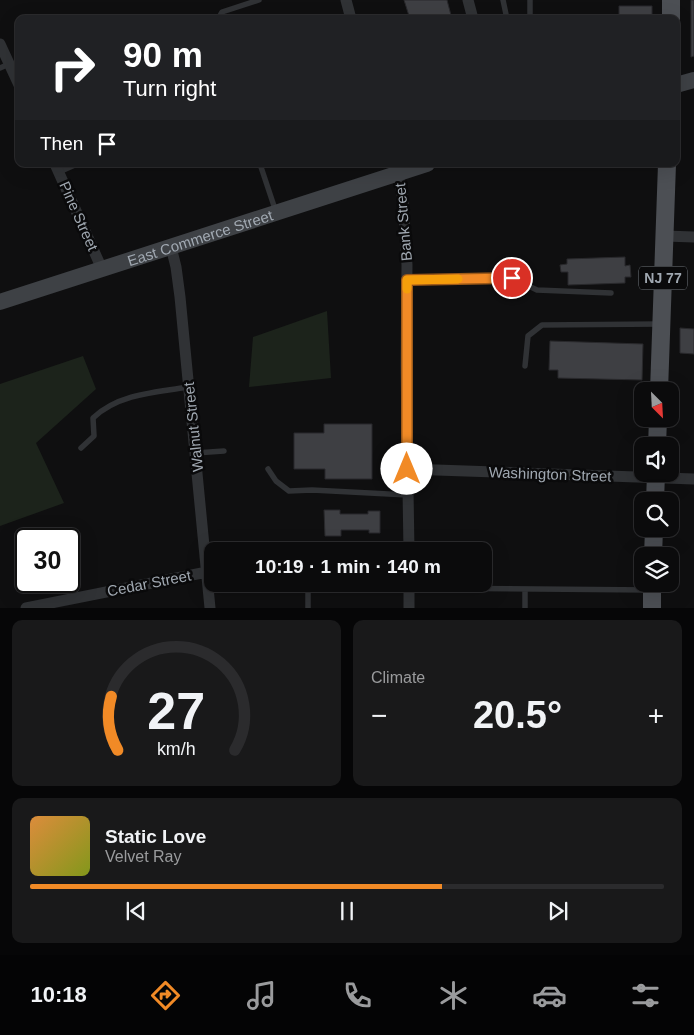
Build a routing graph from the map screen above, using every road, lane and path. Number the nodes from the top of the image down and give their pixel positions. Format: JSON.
{"nodes":[{"id":1,"x":259,"y":0,"type":"edge"},
{"id":2,"x":346,"y":0,"type":"edge"},
{"id":3,"x":469,"y":0,"type":"edge"},
{"id":4,"x":504,"y":0,"type":"edge"},
{"id":5,"x":530,"y":0,"type":"edge"},
{"id":6,"x":671,"y":0,"type":"edge"},
{"id":7,"x":220,"y":15,"type":"edge"},
{"id":8,"x":350,"y":15,"type":"edge"},
{"id":9,"x":472,"y":15,"type":"edge"},
{"id":10,"x":506,"y":15,"type":"edge"},
{"id":11,"x":530,"y":15,"type":"edge"},
{"id":12,"x":671,"y":15,"type":"edge"},
{"id":13,"x":0,"y":44,"type":"edge"},
{"id":14,"x":5,"y":66,"type":"edge"},
{"id":15,"x":15,"y":77,"type":"edge"},
{"id":16,"x":694,"y":80,"type":"edge"},
{"id":17,"x":680,"y":84,"type":"edge"},
{"id":18,"x":261,"y":167,"type":"edge"},
{"id":19,"x":667,"y":167,"type":"edge"},
{"id":20,"x":57,"y":168,"type":"edge"},
{"id":21,"x":398,"y":168,"type":"edge"},
{"id":22,"x":276,"y":213,"type":"junction"},
{"id":23,"x":665,"y":236,"type":"junction"},
{"id":24,"x":694,"y":236,"type":"edge"},
{"id":25,"x":171,"y":247,"type":"junction"},
{"id":26,"x":102,"y":269,"type":"junction"},
{"id":27,"x":407,"y":280,"type":"junction"},
{"id":28,"x":611,"y":293,"type":"dead end"},
{"id":29,"x":0,"y":302,"type":"edge"},
{"id":30,"x":662,"y":324,"type":"junction"},
{"id":31,"x":525,"y":366,"type":"dead end"},
{"id":32,"x":659,"y":382,"type":"edge"},
{"id":33,"x":189,"y":387,"type":"junction"},
{"id":34,"x":80,"y":448,"type":"dead end"},
{"id":35,"x":224,"y":451,"type":"dead end"},
{"id":36,"x":195,"y":453,"type":"junction"},
{"id":37,"x":268,"y":469,"type":"dead end"},
{"id":38,"x":407,"y":469,"type":"junction"},
{"id":39,"x":634,"y":475,"type":"edge"},
{"id":40,"x":679,"y":478,"type":"edge"},
{"id":41,"x":694,"y":479,"type":"edge"},
{"id":42,"x":408,"y":495,"type":"junction"},
{"id":43,"x":205,"y":542,"type":"edge"},
{"id":44,"x":409,"y":542,"type":"edge"},
{"id":45,"x":204,"y":573,"type":"edge"},
{"id":46,"x":492,"y":588,"type":"edge"},
{"id":47,"x":525,"y":589,"type":"junction"},
{"id":48,"x":210,"y":592,"type":"edge"},
{"id":49,"x":308,"y":592,"type":"edge"},
{"id":50,"x":409,"y":592,"type":"edge"},
{"id":51,"x":652,"y":594,"type":"edge"},
{"id":52,"x":26,"y":608,"type":"edge"},
{"id":53,"x":210,"y":608,"type":"edge"},
{"id":54,"x":308,"y":608,"type":"edge"},
{"id":55,"x":409,"y":608,"type":"edge"},
{"id":56,"x":525,"y":608,"type":"edge"}],
"edges":[{"from":1,"to":7,"type":"lane"},
{"from":2,"to":8,"type":"street"},
{"from":3,"to":9,"type":"street"},
{"from":4,"to":10,"type":"lane"},
{"from":5,"to":11,"type":"lane"},
{"from":6,"to":12,"type":"main road"},
{"from":13,"to":14,"type":"street"},
{"from":14,"to":15,"type":"street"},
{"from":16,"to":17,"type":"street"},
{"from":18,"to":22,"type":"lane"},
{"from":19,"to":23,"type":"main road","number":"NJ 77"},
{"from":20,"to":26,"type":"street","name":"Pine Street"},
{"from":21,"to":22,"type":"street","name":"East Commerce Street"},
{"from":21,"to":27,"type":"street","name":"Bank Street"},
{"from":22,"to":25,"type":"street","name":"East Commerce Street"},
{"from":23,"to":24,"type":"street"},
{"from":23,"to":30,"type":"main road","number":"NJ 77"},
{"from":25,"to":26,"type":"street","name":"East Commerce Street"},
{"from":25,"to":33,"type":"street","name":"Walnut Street"},
{"from":26,"to":29,"type":"street","name":"East Commerce Street"},
{"from":27,"to":28,"type":"lane"},
{"from":27,"to":38,"type":"street","name":"Bank Street"},
{"from":30,"to":31,"type":"lane"},
{"from":30,"to":32,"type":"main road","number":"NJ 77"},
{"from":33,"to":34,"type":"lane"},
{"from":33,"to":36,"type":"street","name":"Walnut Street"},
{"from":35,"to":36,"type":"lane"},
{"from":36,"to":43,"type":"street","name":"Walnut Street"},
{"from":37,"to":42,"type":"lane"},
{"from":38,"to":39,"type":"street","name":"Washington Street"},
{"from":38,"to":42,"type":"street","name":"Bank Street"},
{"from":40,"to":41,"type":"street","name":"Washington Street"},
{"from":42,"to":44,"type":"street","name":"Bank Street"},
{"from":45,"to":52,"type":"street","name":"Cedar Street"},
{"from":46,"to":47,"type":"lane"},
{"from":47,"to":51,"type":"lane"},
{"from":47,"to":56,"type":"lane"},
{"from":48,"to":53,"type":"street","name":"Walnut Street"},
{"from":49,"to":54,"type":"lane"},
{"from":50,"to":55,"type":"street"}]}
